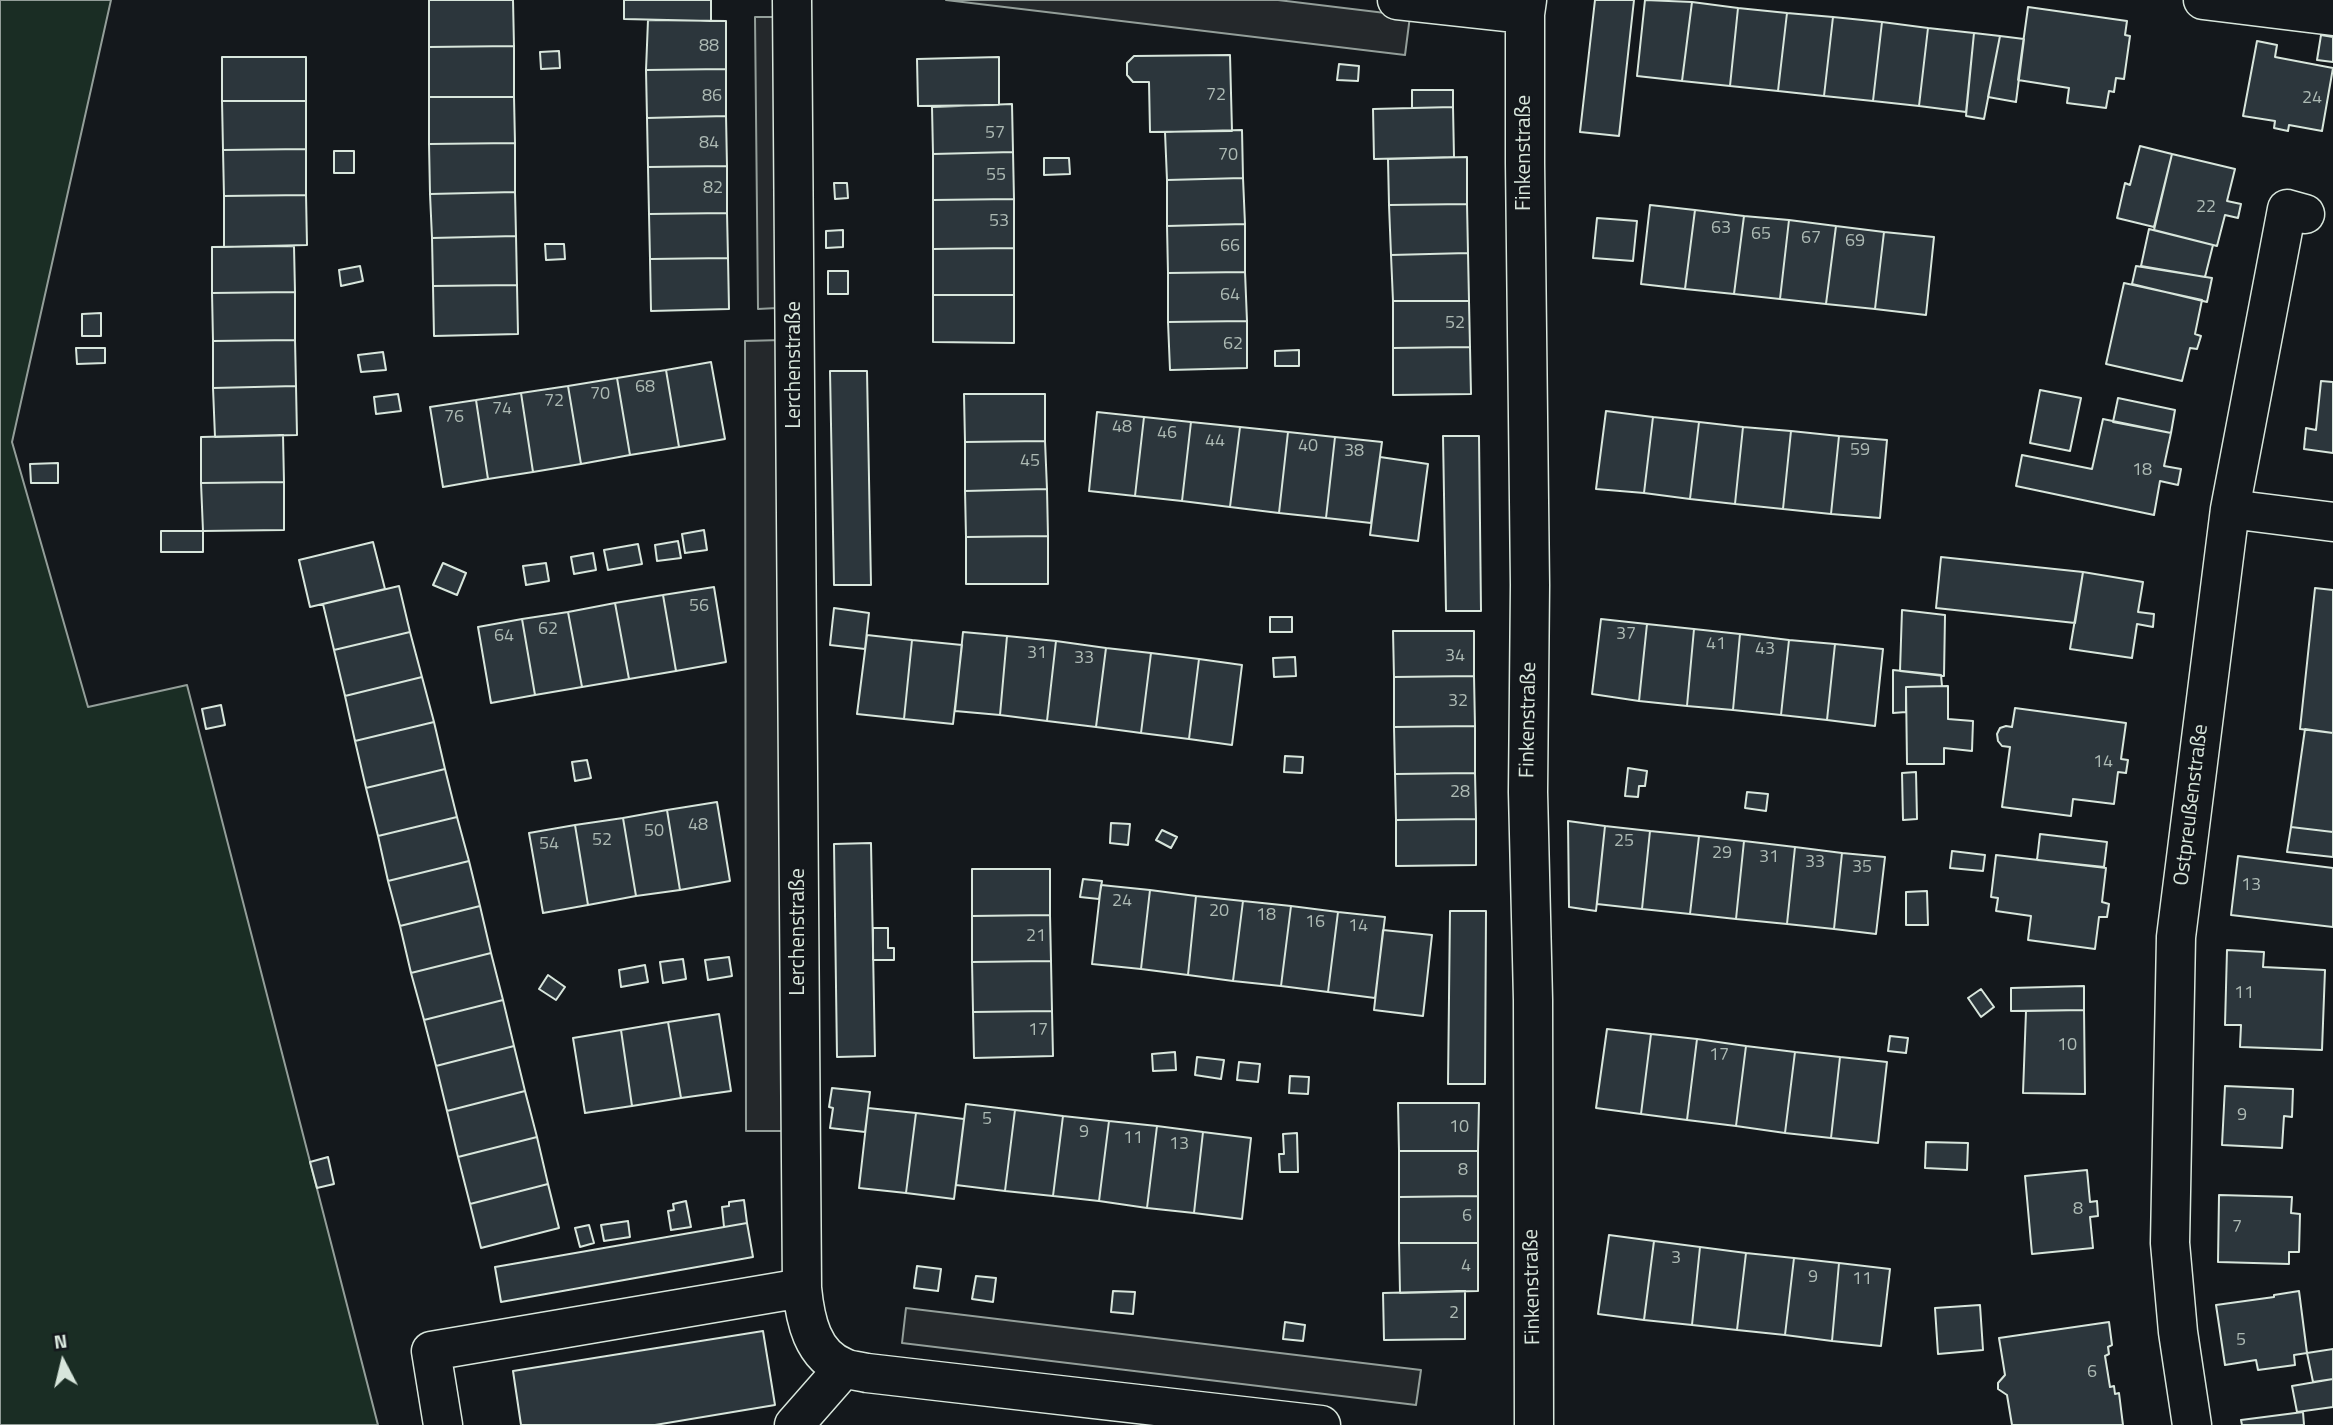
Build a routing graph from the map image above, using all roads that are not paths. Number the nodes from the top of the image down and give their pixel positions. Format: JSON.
{"nodes":[{"id":1,"x":792,"y":0,"type":"edge"},
{"id":2,"x":1397,"y":0,"type":"edge"},
{"id":3,"x":2203,"y":0,"type":"edge"},
{"id":4,"x":1526,"y":7,"type":"edge"},
{"id":5,"x":2333,"y":16,"type":"edge"},
{"id":6,"x":2305,"y":214,"type":"dead end"},
{"id":7,"x":2230,"y":509,"type":"junction"},
{"id":8,"x":2333,"y":522,"type":"edge"},
{"id":9,"x":802,"y":1288,"type":"junction"},
{"id":10,"x":844,"y":1368,"type":"junction"},
{"id":11,"x":1272,"y":1422,"type":"edge"},
{"id":12,"x":443,"y":1425,"type":"edge"},
{"id":13,"x":794,"y":1425,"type":"edge"},
{"id":14,"x":1321,"y":1425,"type":"edge"},
{"id":15,"x":1534,"y":1425,"type":"edge"},
{"id":16,"x":2192,"y":1425,"type":"edge"}],
"edges":[{"from":1,"to":9,"type":"street","name":"Lerchenstraße"},
{"from":2,"to":4,"type":"street"},
{"from":3,"to":5,"type":"street"},
{"from":4,"to":15,"type":"street","name":"Finkenstraße"},
{"from":6,"to":7,"type":"street","name":"Ostpreußenstraße"},
{"from":7,"to":8,"type":"street"},
{"from":7,"to":16,"type":"street","name":"Ostpreußenstraße"},
{"from":9,"to":10,"type":"street","name":"Lerchenstraße"},
{"from":9,"to":12,"type":"street"},
{"from":10,"to":11,"type":"street"},
{"from":10,"to":13,"type":"street"},
{"from":11,"to":14,"type":"street"}]}
